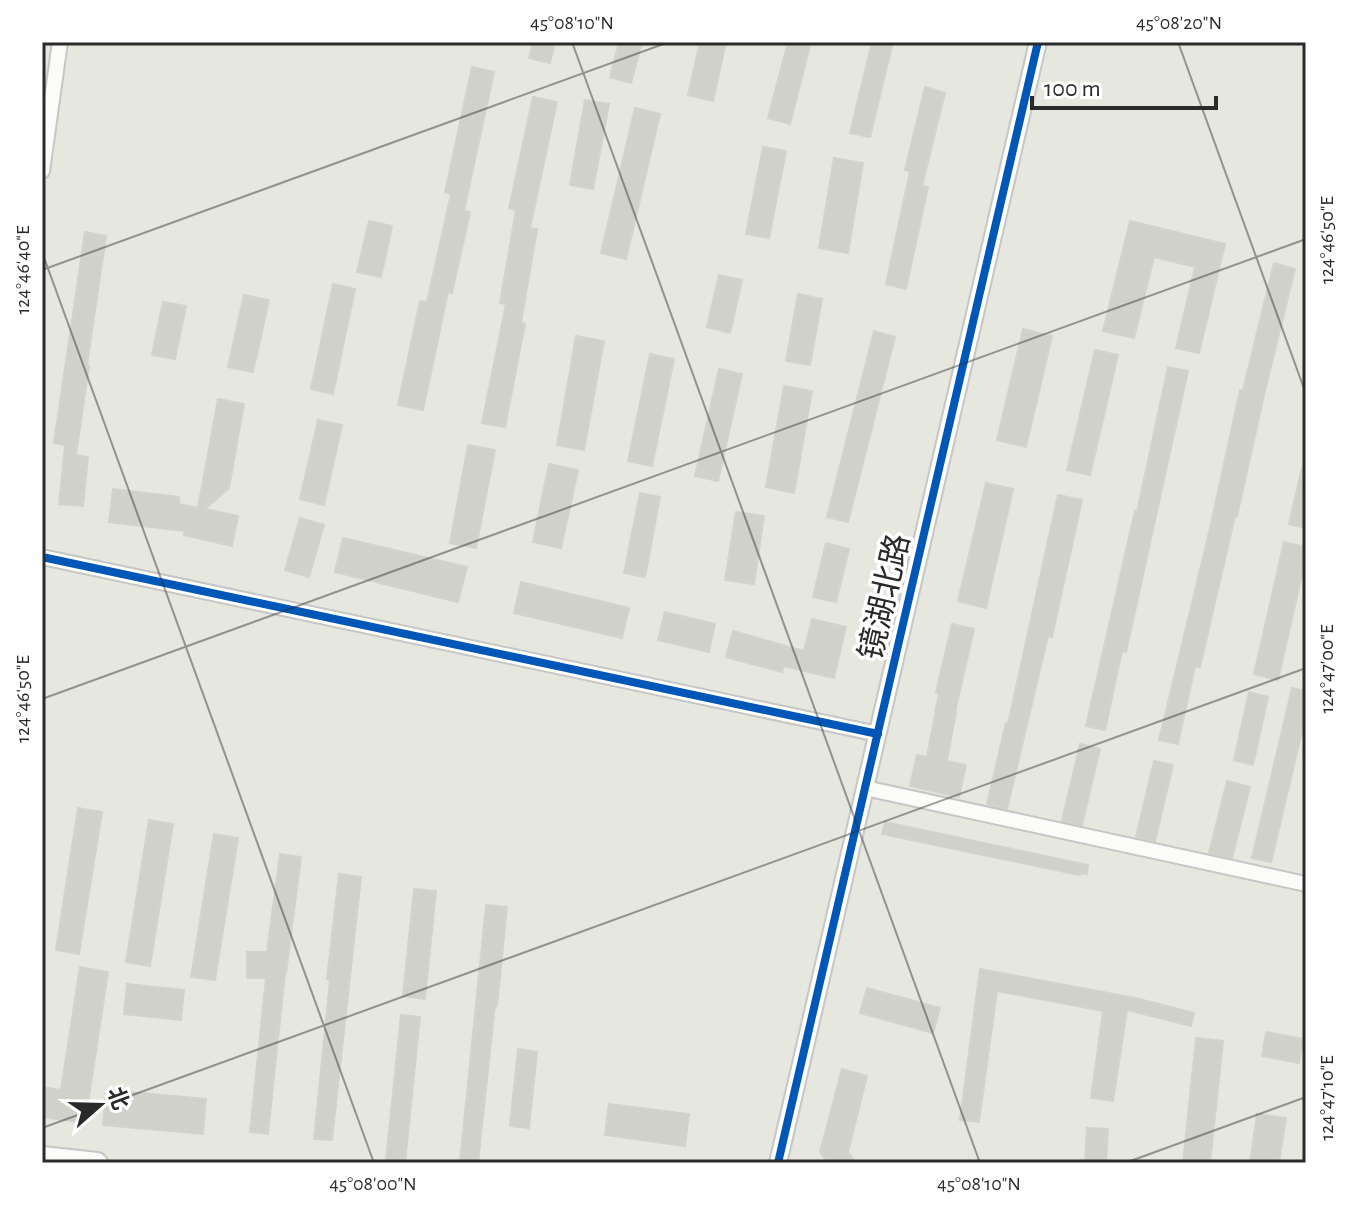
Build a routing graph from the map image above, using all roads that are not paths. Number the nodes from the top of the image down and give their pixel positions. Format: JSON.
{"nodes":[{"id":1,"x":60,"y":42,"type":"edge"},
{"id":2,"x":1038,"y":42,"type":"edge"},
{"id":3,"x":42,"y":171,"type":"edge"},
{"id":4,"x":42,"y":557,"type":"edge"},
{"id":5,"x":878,"y":734,"type":"junction"},
{"id":6,"x":865,"y":788,"type":"junction"},
{"id":7,"x":1306,"y":884,"type":"edge"},
{"id":8,"x":42,"y":1157,"type":"edge"},
{"id":9,"x":97,"y":1163,"type":"edge"},
{"id":10,"x":778,"y":1163,"type":"edge"}],
"edges":[{"from":1,"to":3,"type":"street"},
{"from":2,"to":5,"type":"street","name":"镜湖北路"},
{"from":4,"to":5,"type":"street"},
{"from":5,"to":6,"type":"street","name":"镜湖北路"},
{"from":6,"to":7,"type":"street"},
{"from":6,"to":10,"type":"street","name":"镜湖北路"},
{"from":8,"to":9,"type":"main road"}]}
